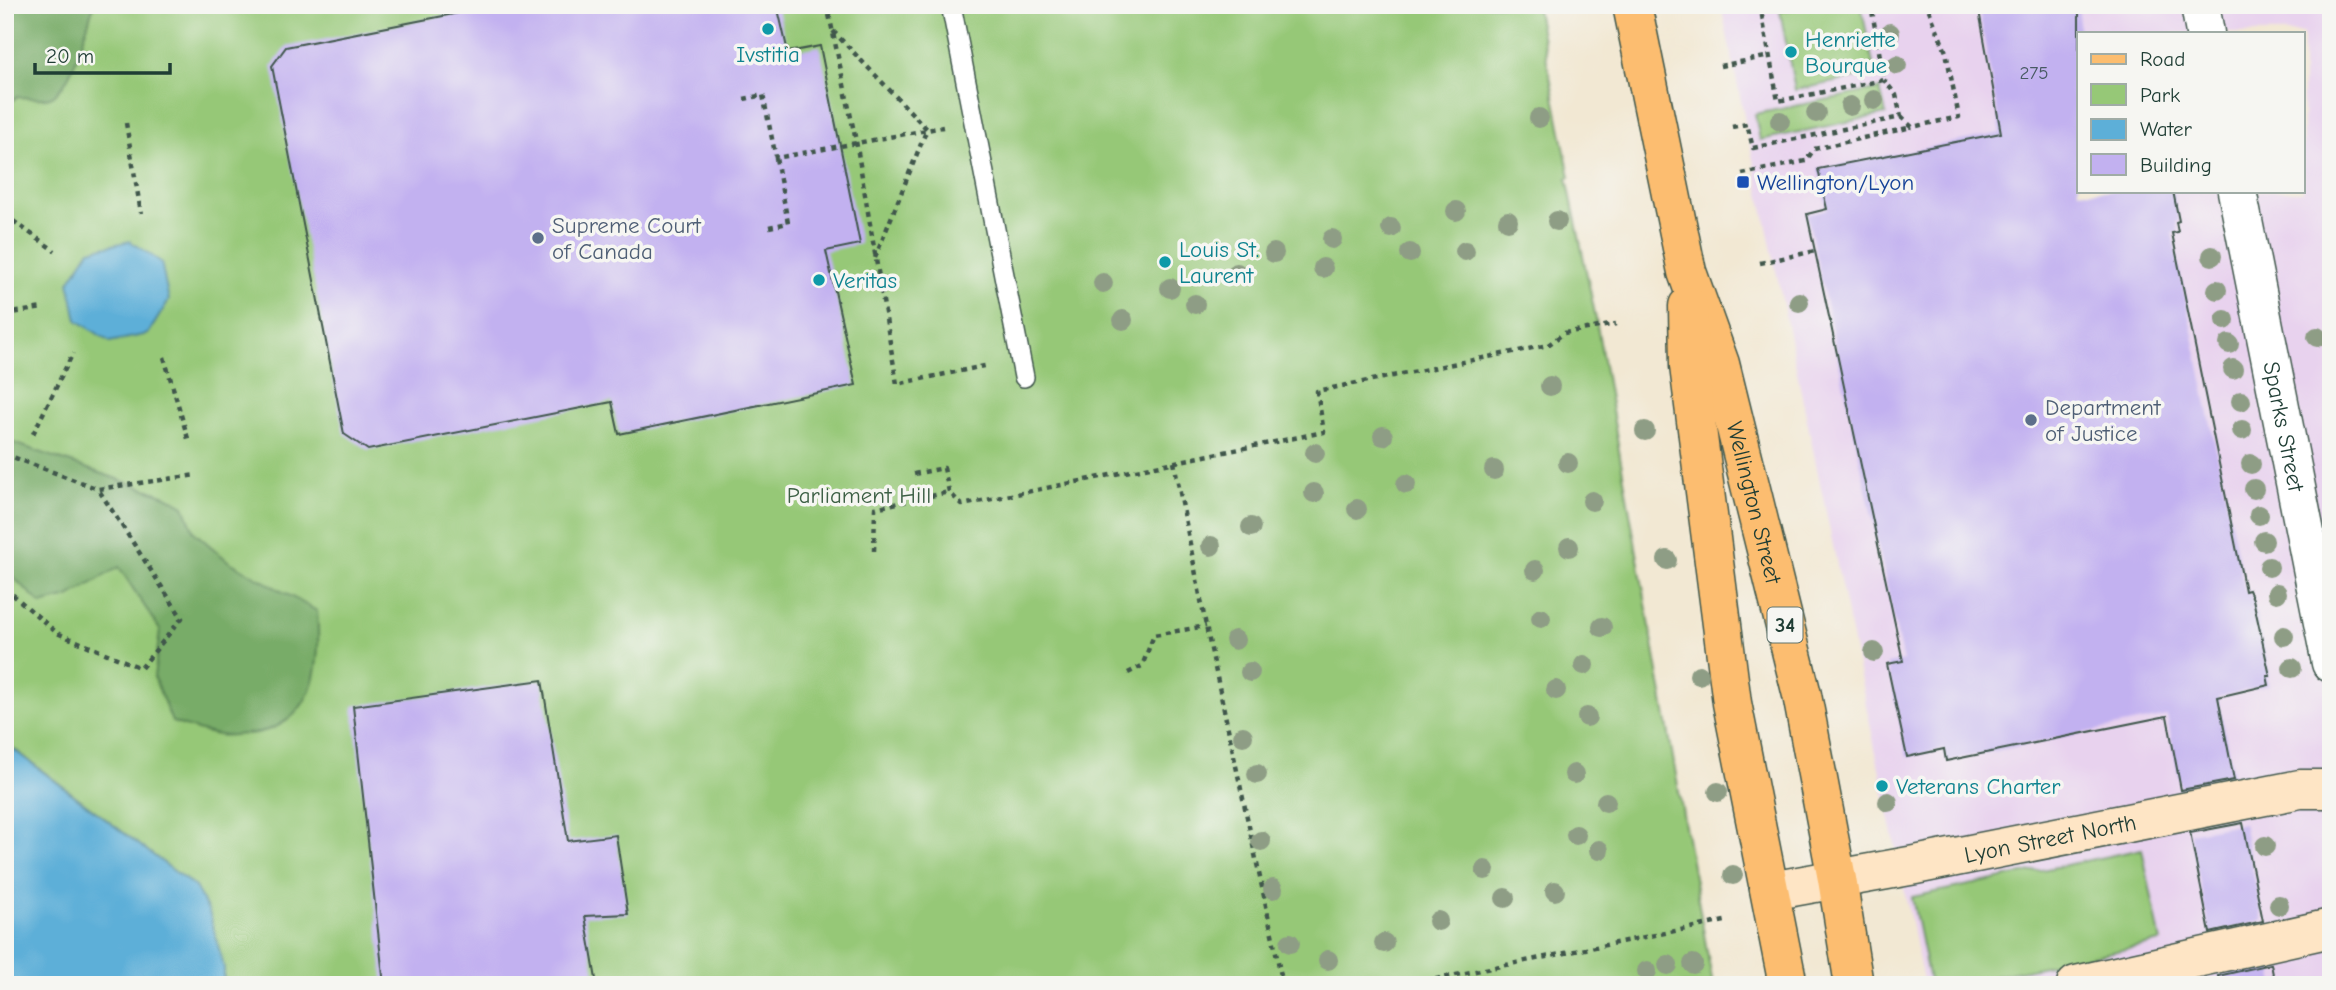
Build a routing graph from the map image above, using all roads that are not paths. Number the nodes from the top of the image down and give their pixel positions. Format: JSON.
{"nodes":[{"id":1,"x":951,"y":5,"type":"edge"},
{"id":2,"x":1632,"y":5,"type":"edge"},
{"id":3,"x":2200,"y":5,"type":"edge"},
{"id":4,"x":2205,"y":32,"type":"edge"},
{"id":5,"x":2237,"y":192,"type":"edge"},
{"id":6,"x":1687,"y":272,"type":"junction"},
{"id":7,"x":1024,"y":377,"type":"dead end"},
{"id":8,"x":2331,"y":663,"type":"edge"},
{"id":9,"x":2331,"y":789,"type":"edge"},
{"id":10,"x":1837,"y":879,"type":"junction"},
{"id":11,"x":1770,"y":891,"type":"junction"},
{"id":12,"x":2331,"y":928,"type":"edge"},
{"id":13,"x":1788,"y":985,"type":"edge"},
{"id":14,"x":1854,"y":985,"type":"edge"},
{"id":15,"x":2076,"y":985,"type":"edge"}],
"edges":[{"from":1,"to":7,"type":"lane"},
{"from":2,"to":6,"type":"main road","name":"Wellington Street","number":"34"},
{"from":3,"to":4,"type":"street"},
{"from":5,"to":8,"type":"street","name":"Sparks Street"},
{"from":6,"to":10,"type":"main road","name":"Wellington Street","number":"34"},
{"from":6,"to":11,"type":"main road","name":"Wellington Street","number":"34"},
{"from":9,"to":10,"type":"street","name":"Lyon Street North"},
{"from":10,"to":11,"type":"street","name":"Lyon Street North"},
{"from":10,"to":14,"type":"main road","name":"Wellington Street","number":"34"},
{"from":11,"to":13,"type":"main road","name":"Wellington Street","number":"34"},
{"from":12,"to":15,"type":"street"}]}
